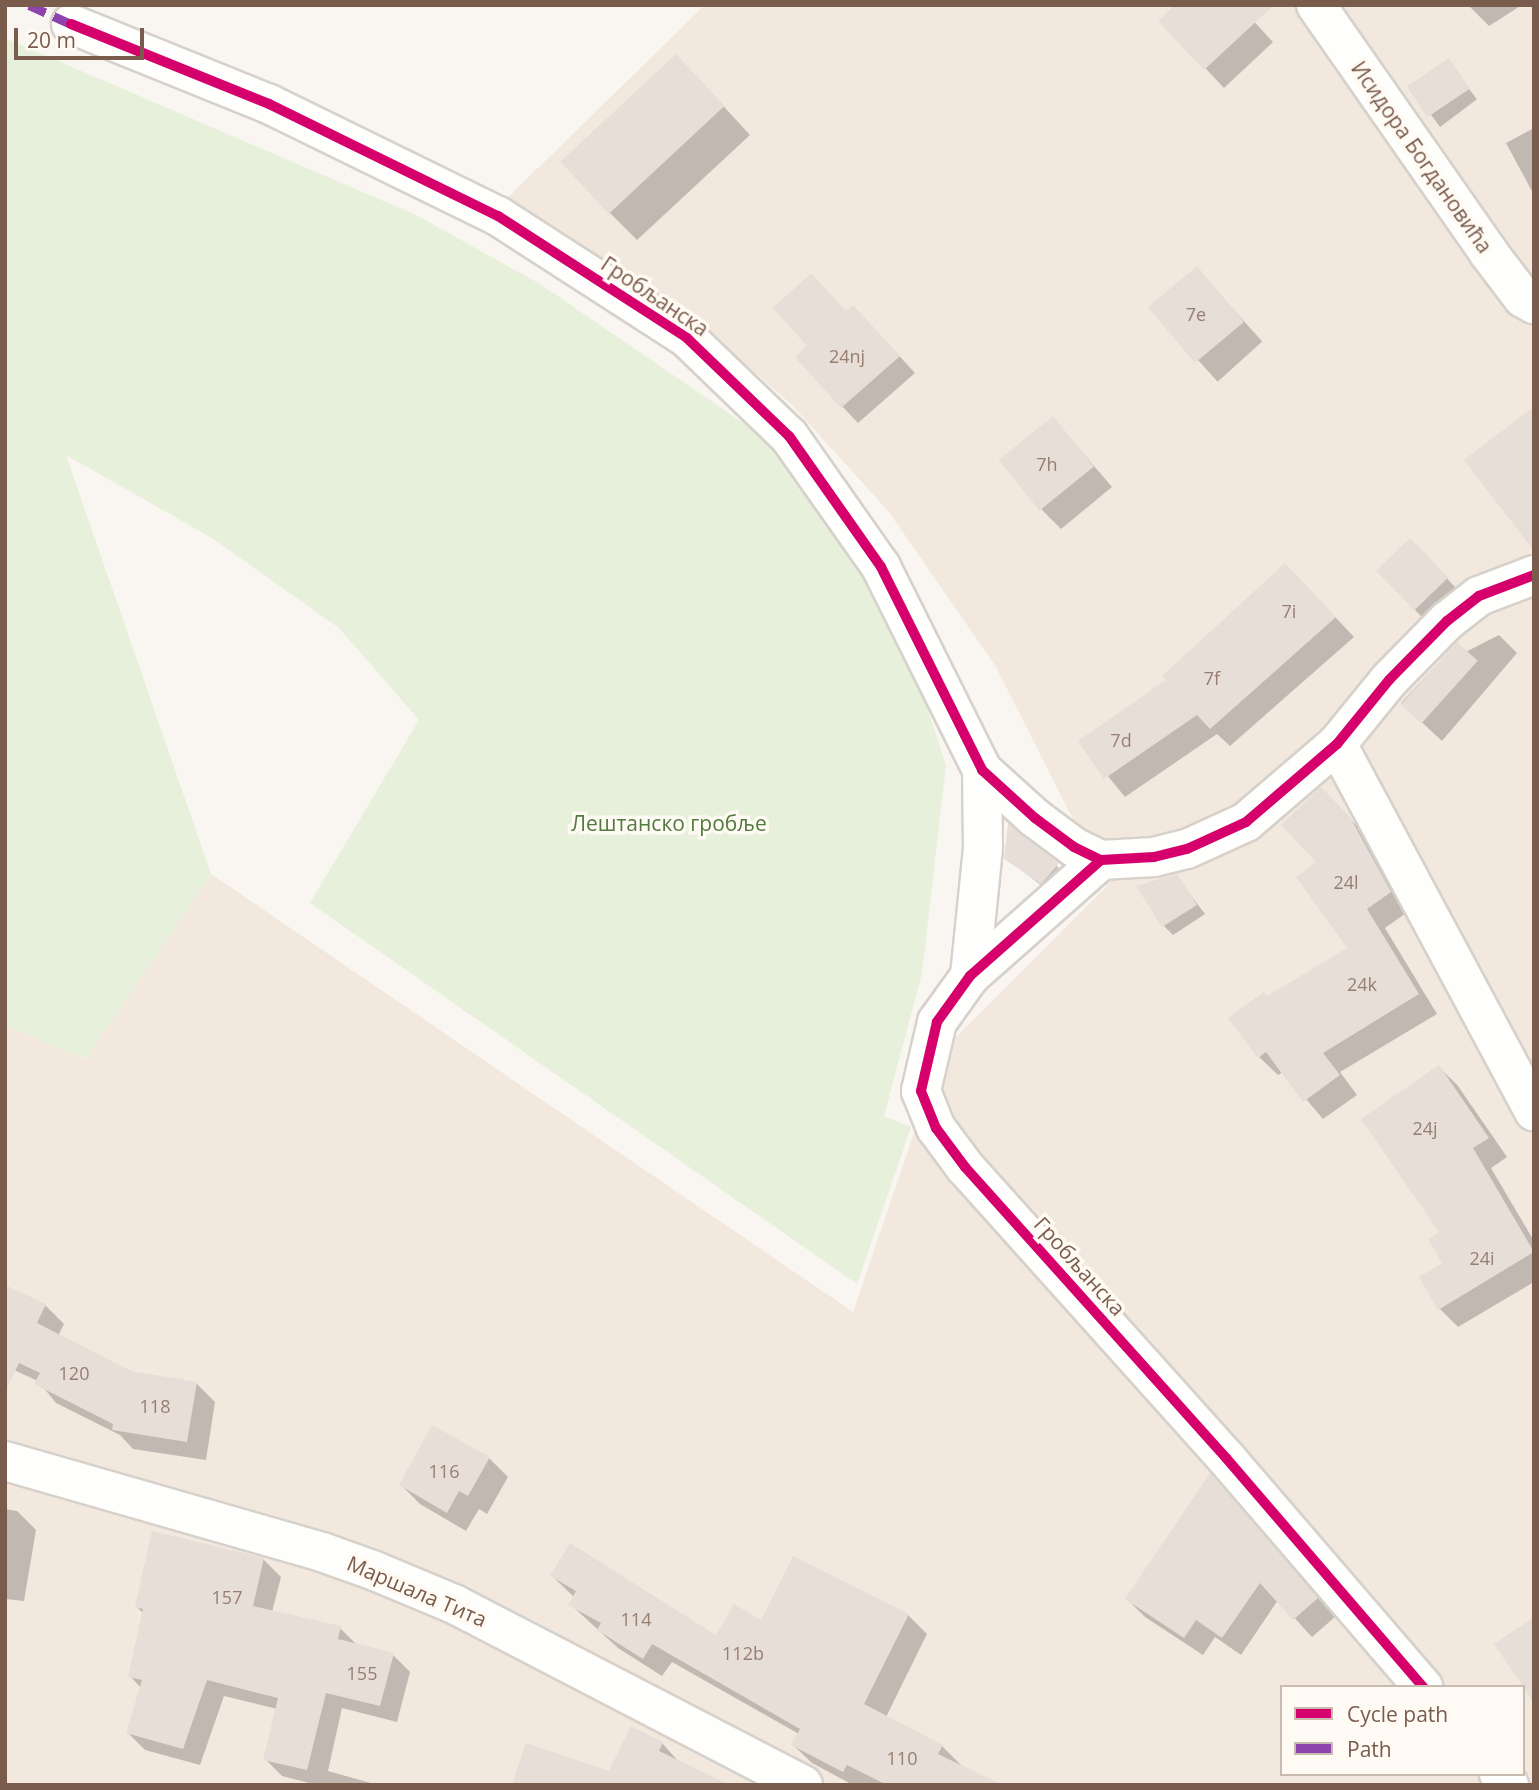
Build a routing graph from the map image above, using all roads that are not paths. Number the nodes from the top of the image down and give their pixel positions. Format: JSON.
{"nodes":[{"id":1,"x":1316,"y":5,"type":"edge"},
{"id":2,"x":71,"y":23,"type":"dead end"},
{"id":3,"x":1534,"y":304,"type":"edge"},
{"id":4,"x":1534,"y":575,"type":"edge"},
{"id":5,"x":1337,"y":744,"type":"junction"},
{"id":6,"x":982,"y":770,"type":"junction"},
{"id":7,"x":1101,"y":860,"type":"junction"},
{"id":8,"x":970,"y":976,"type":"junction"},
{"id":9,"x":1534,"y":1111,"type":"edge"},
{"id":10,"x":5,"y":1461,"type":"edge"},
{"id":11,"x":1421,"y":1685,"type":"edge"},
{"id":12,"x":803,"y":1785,"type":"edge"}],
"edges":[{"from":1,"to":3,"type":"street","name":"Исидора Богдановића"},
{"from":2,"to":6,"type":"street","name":"Гробљанска"},
{"from":4,"to":5,"type":"street","name":"Гробљанска"},
{"from":5,"to":7,"type":"street","name":"Гробљанска"},
{"from":5,"to":9,"type":"street"},
{"from":6,"to":7,"type":"street","name":"Гробљанска"},
{"from":6,"to":8,"type":"street"},
{"from":7,"to":8,"type":"street","name":"Гробљанска"},
{"from":8,"to":11,"type":"street","name":"Гробљанска"},
{"from":10,"to":12,"type":"street","name":"Маршала Тита"}]}
